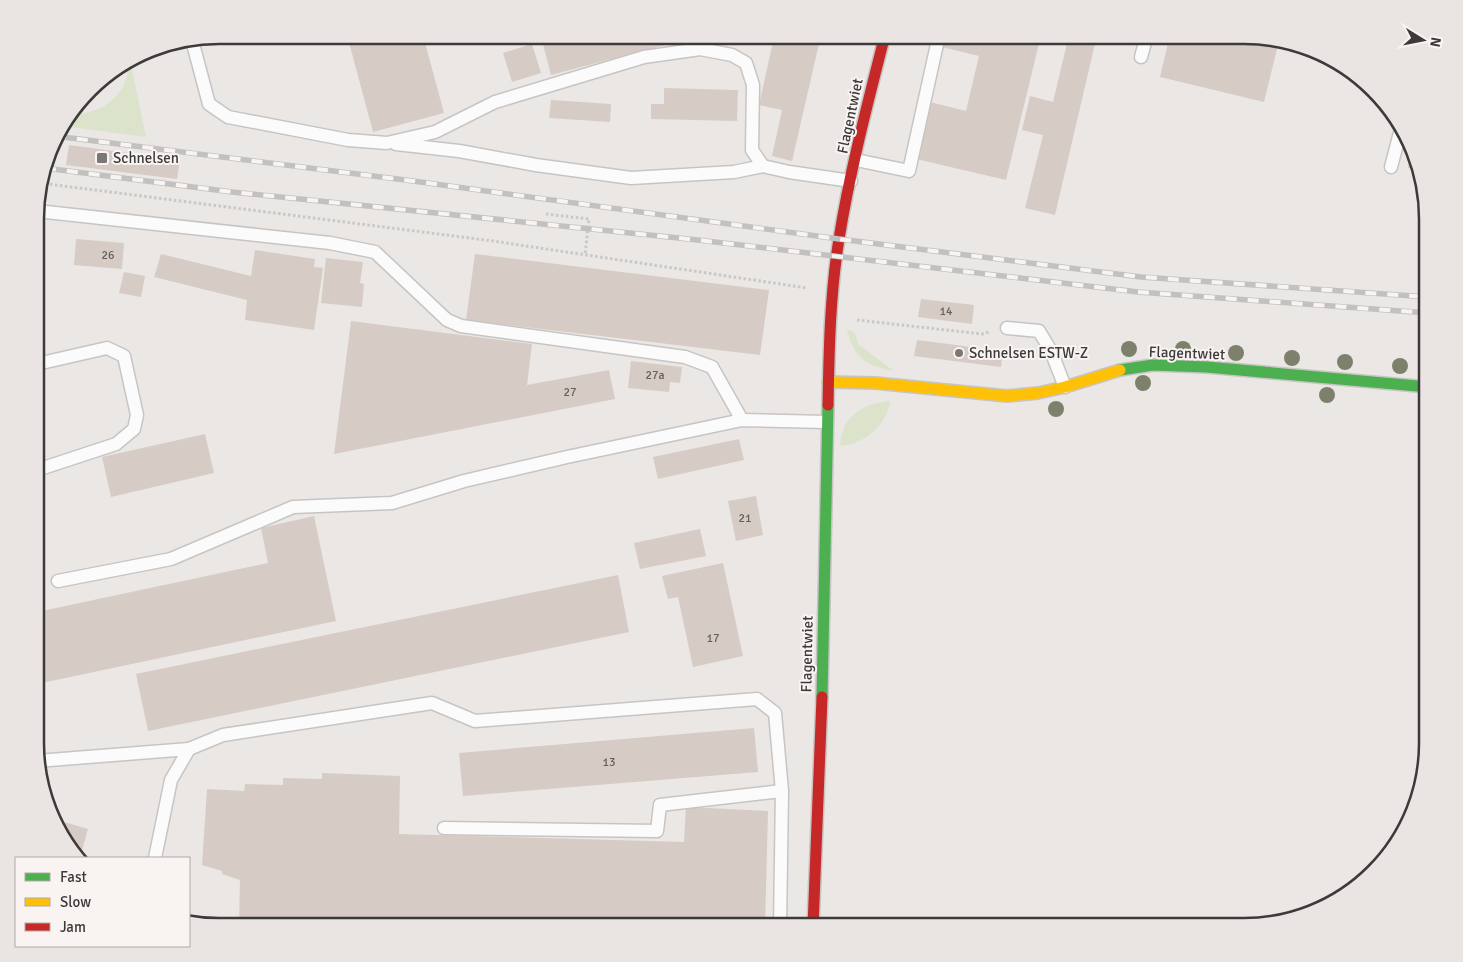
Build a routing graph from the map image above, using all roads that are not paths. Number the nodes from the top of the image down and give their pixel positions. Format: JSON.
{"nodes":[{"id":1,"x":882,"y":44,"type":"edge"},
{"id":2,"x":937,"y":44,"type":"edge"},
{"id":3,"x":1144,"y":44,"type":"edge"},
{"id":4,"x":194,"y":46,"type":"edge"},
{"id":5,"x":1141,"y":57,"type":"dead end"},
{"id":6,"x":1399,"y":137,"type":"edge"},
{"id":7,"x":387,"y":143,"type":"junction"},
{"id":8,"x":856,"y":160,"type":"junction"},
{"id":9,"x":762,"y":166,"type":"junction"},
{"id":10,"x":1391,"y":167,"type":"dead end"},
{"id":11,"x":851,"y":181,"type":"junction"},
{"id":12,"x":44,"y":212,"type":"edge"},
{"id":13,"x":1007,"y":328,"type":"road end"},
{"id":14,"x":44,"y":362,"type":"edge"},
{"id":15,"x":828,"y":382,"type":"junction"},
{"id":16,"x":1419,"y":386,"type":"edge"},
{"id":17,"x":1065,"y":387,"type":"junction"},
{"id":18,"x":742,"y":420,"type":"junction"},
{"id":19,"x":826,"y":422,"type":"junction"},
{"id":20,"x":44,"y":467,"type":"edge"},
{"id":21,"x":58,"y":581,"type":"dead end"},
{"id":22,"x":189,"y":749,"type":"junction"},
{"id":23,"x":45,"y":760,"type":"edge"},
{"id":24,"x":782,"y":791,"type":"junction"},
{"id":25,"x":444,"y":828,"type":"dead end"},
{"id":26,"x":155,"y":857,"type":"edge"},
{"id":27,"x":780,"y":918,"type":"edge"},
{"id":28,"x":813,"y":918,"type":"edge"}],
"edges":[{"from":1,"to":8,"type":"street","name":"Flagentwiet"},
{"from":2,"to":8,"type":"lane"},
{"from":3,"to":5,"type":"lane"},
{"from":4,"to":7,"type":"lane"},
{"from":6,"to":10,"type":"lane"},
{"from":7,"to":9,"type":"lane"},
{"from":7,"to":9,"type":"lane"},
{"from":8,"to":11,"type":"street","name":"Flagentwiet"},
{"from":9,"to":11,"type":"lane"},
{"from":11,"to":15,"type":"street","name":"Flagentwiet"},
{"from":12,"to":18,"type":"lane"},
{"from":13,"to":17,"type":"lane"},
{"from":14,"to":20,"type":"lane"},
{"from":15,"to":17,"type":"street","name":"Flagentwiet"},
{"from":15,"to":19,"type":"street","name":"Flagentwiet"},
{"from":16,"to":17,"type":"street","name":"Flagentwiet"},
{"from":18,"to":19,"type":"lane"},
{"from":18,"to":21,"type":"lane"},
{"from":19,"to":28,"type":"street","name":"Flagentwiet"},
{"from":22,"to":23,"type":"lane"},
{"from":22,"to":24,"type":"lane"},
{"from":22,"to":26,"type":"lane"},
{"from":24,"to":25,"type":"lane"},
{"from":24,"to":27,"type":"lane"}]}
